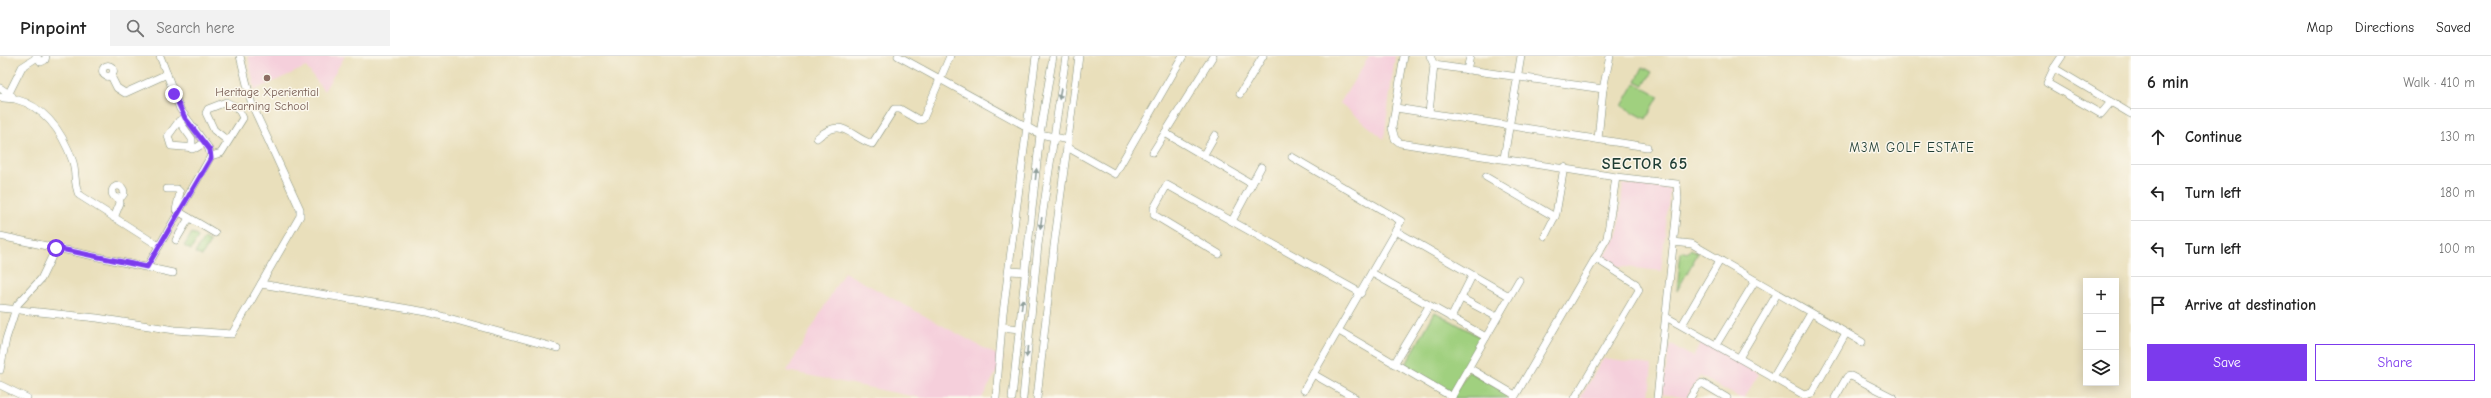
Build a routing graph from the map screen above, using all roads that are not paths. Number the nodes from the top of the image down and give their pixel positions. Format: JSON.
{"nodes":[{"id":1,"x":46,"y":56,"type":"edge"},
{"id":2,"x":160,"y":56,"type":"edge"},
{"id":3,"x":240,"y":56,"type":"edge"},
{"id":4,"x":898,"y":56,"type":"edge"},
{"id":5,"x":950,"y":56,"type":"edge"},
{"id":6,"x":1036,"y":56,"type":"edge"},
{"id":7,"x":1053,"y":56,"type":"edge"},
{"id":8,"x":1066,"y":56,"type":"edge"},
{"id":9,"x":1079,"y":56,"type":"edge"},
{"id":10,"x":1183,"y":56,"type":"edge"},
{"id":11,"x":1213,"y":56,"type":"edge"},
{"id":12,"x":1263,"y":56,"type":"edge"},
{"id":13,"x":1404,"y":56,"type":"edge"},
{"id":14,"x":1430,"y":56,"type":"edge"},
{"id":15,"x":1470,"y":56,"type":"edge"},
{"id":16,"x":1521,"y":56,"type":"edge"},
{"id":17,"x":2062,"y":56,"type":"edge"},
{"id":18,"x":36,"y":57,"type":"edge"},
{"id":19,"x":1611,"y":58,"type":"edge"},
{"id":20,"x":1434,"y":64,"type":"junction"},
{"id":21,"x":2054,"y":68,"type":"junction"},
{"id":22,"x":1468,"y":70,"type":"junction"},
{"id":23,"x":167,"y":74,"type":"junction"},
{"id":24,"x":111,"y":76,"type":"dead end"},
{"id":25,"x":941,"y":78,"type":"junction"},
{"id":26,"x":1518,"y":78,"type":"junction"},
{"id":27,"x":0,"y":88,"type":"edge"},
{"id":28,"x":1603,"y":89,"type":"junction"},
{"id":29,"x":1240,"y":94,"type":"dead end"},
{"id":30,"x":11,"y":96,"type":"junction"},
{"id":31,"x":0,"y":97,"type":"edge"},
{"id":32,"x":2111,"y":102,"type":"junction"},
{"id":33,"x":1396,"y":108,"type":"junction"},
{"id":34,"x":1429,"y":113,"type":"junction"},
{"id":35,"x":2131,"y":114,"type":"edge"},
{"id":36,"x":182,"y":120,"type":"junction"},
{"id":37,"x":1509,"y":125,"type":"junction"},
{"id":38,"x":1026,"y":126,"type":"junction"},
{"id":39,"x":1165,"y":133,"type":"junction"},
{"id":40,"x":1040,"y":134,"type":"junction"},
{"id":41,"x":1215,"y":136,"type":"dead end"},
{"id":42,"x":1053,"y":137,"type":"junction"},
{"id":43,"x":817,"y":138,"type":"dead end"},
{"id":44,"x":1598,"y":139,"type":"junction"},
{"id":45,"x":228,"y":141,"type":"junction"},
{"id":46,"x":204,"y":143,"type":"junction"},
{"id":47,"x":1067,"y":143,"type":"junction"},
{"id":48,"x":1647,"y":147,"type":"dead end"},
{"id":49,"x":192,"y":149,"type":"junction"},
{"id":50,"x":1153,"y":152,"type":"dead end"},
{"id":51,"x":211,"y":156,"type":"junction"},
{"id":52,"x":1203,"y":156,"type":"junction"},
{"id":53,"x":1292,"y":157,"type":"dead end"},
{"id":54,"x":1504,"y":158,"type":"junction"},
{"id":55,"x":1261,"y":167,"type":"dead end"},
{"id":56,"x":1564,"y":167,"type":"junction"},
{"id":57,"x":1486,"y":177,"type":"dead end"},
{"id":58,"x":1616,"y":177,"type":"junction"},
{"id":59,"x":1252,"y":184,"type":"junction"},
{"id":60,"x":167,"y":189,"type":"dead end"},
{"id":61,"x":119,"y":198,"type":"dead end"},
{"id":62,"x":179,"y":212,"type":"junction"},
{"id":63,"x":1555,"y":217,"type":"junction"},
{"id":64,"x":114,"y":218,"type":"junction"},
{"id":65,"x":189,"y":218,"type":"junction"},
{"id":66,"x":1232,"y":221,"type":"junction"},
{"id":67,"x":1396,"y":231,"type":"junction"},
{"id":68,"x":215,"y":233,"type":"dead end"},
{"id":69,"x":0,"y":236,"type":"edge"},
{"id":70,"x":1545,"y":236,"type":"dead end"},
{"id":71,"x":176,"y":240,"type":"dead end"},
{"id":72,"x":1673,"y":242,"type":"junction"},
{"id":73,"x":159,"y":246,"type":"junction"},
{"id":74,"x":56,"y":248,"type":"junction"},
{"id":75,"x":1219,"y":254,"type":"dead end"},
{"id":76,"x":1595,"y":258,"type":"junction"},
{"id":77,"x":1720,"y":260,"type":"junction"},
{"id":78,"x":147,"y":267,"type":"junction"},
{"id":79,"x":1009,"y":271,"type":"junction"},
{"id":80,"x":1026,"y":272,"type":"junction"},
{"id":81,"x":173,"y":273,"type":"dead end"},
{"id":82,"x":1372,"y":273,"type":"junction"},
{"id":83,"x":1472,"y":276,"type":"junction"},
{"id":84,"x":1519,"y":280,"type":"dead end"},
{"id":85,"x":1755,"y":281,"type":"junction"},
{"id":86,"x":261,"y":284,"type":"junction"},
{"id":87,"x":1361,"y":293,"type":"junction"},
{"id":88,"x":1777,"y":294,"type":"junction"},
{"id":89,"x":1509,"y":296,"type":"junction"},
{"id":90,"x":1461,"y":298,"type":"junction"},
{"id":91,"x":1429,"y":306,"type":"junction"},
{"id":92,"x":0,"y":308,"type":"edge"},
{"id":93,"x":15,"y":310,"type":"junction"},
{"id":94,"x":1811,"y":313,"type":"junction"},
{"id":95,"x":1497,"y":317,"type":"junction"},
{"id":96,"x":1666,"y":317,"type":"junction"},
{"id":97,"x":1451,"y":318,"type":"junction"},
{"id":98,"x":1682,"y":325,"type":"junction"},
{"id":99,"x":1002,"y":327,"type":"junction"},
{"id":100,"x":1019,"y":329,"type":"junction"},
{"id":101,"x":1338,"y":331,"type":"junction"},
{"id":102,"x":1846,"y":333,"type":"junction"},
{"id":103,"x":1486,"y":337,"type":"junction"},
{"id":104,"x":1862,"y":342,"type":"dead end"},
{"id":105,"x":1716,"y":345,"type":"junction"},
{"id":106,"x":557,"y":348,"type":"dead end"},
{"id":107,"x":1739,"y":358,"type":"junction"},
{"id":108,"x":1394,"y":364,"type":"junction"},
{"id":109,"x":1469,"y":368,"type":"junction"},
{"id":110,"x":0,"y":370,"type":"edge"},
{"id":111,"x":1313,"y":374,"type":"junction"},
{"id":112,"x":1773,"y":378,"type":"junction"},
{"id":113,"x":0,"y":385,"type":"edge"},
{"id":114,"x":1304,"y":390,"type":"dead end"},
{"id":115,"x":24,"y":397,"type":"edge"},
{"id":116,"x":1452,"y":397,"type":"edge"},
{"id":117,"x":1514,"y":397,"type":"edge"},
{"id":118,"x":996,"y":398,"type":"edge"},
{"id":119,"x":1012,"y":398,"type":"edge"},
{"id":120,"x":1023,"y":398,"type":"edge"},
{"id":121,"x":1037,"y":398,"type":"edge"},
{"id":122,"x":1355,"y":398,"type":"edge"},
{"id":123,"x":1575,"y":398,"type":"edge"},
{"id":124,"x":1657,"y":398,"type":"edge"},
{"id":125,"x":1690,"y":398,"type":"edge"},
{"id":126,"x":1727,"y":398,"type":"edge"},
{"id":127,"x":1835,"y":398,"type":"edge"},
{"id":128,"x":1894,"y":398,"type":"edge"}],
"edges":[{"from":1,"to":18,"type":"street"},
{"from":2,"to":23,"type":"street"},
{"from":3,"to":86,"type":"street"},
{"from":4,"to":25,"type":"street"},
{"from":5,"to":25,"type":"street"},
{"from":6,"to":38,"type":"street"},
{"from":7,"to":40,"type":"street"},
{"from":8,"to":42,"type":"street","one_way":true},
{"from":9,"to":47,"type":"street"},
{"from":10,"to":47,"type":"street"},
{"from":11,"to":39,"type":"street"},
{"from":12,"to":29,"type":"street"},
{"from":13,"to":33,"type":"street"},
{"from":14,"to":20,"type":"street"},
{"from":15,"to":22,"type":"street"},
{"from":16,"to":26,"type":"street"},
{"from":17,"to":21,"type":"street"},
{"from":18,"to":30,"type":"street"},
{"from":19,"to":28,"type":"street"},
{"from":20,"to":22,"type":"street"},
{"from":20,"to":34,"type":"street"},
{"from":21,"to":32,"type":"street"},
{"from":21,"to":32,"type":"street"},
{"from":22,"to":26,"type":"street"},
{"from":23,"to":24,"type":"street"},
{"from":23,"to":36,"type":"street"},
{"from":25,"to":38,"type":"street"},
{"from":25,"to":43,"type":"street"},
{"from":26,"to":28,"type":"street"},
{"from":26,"to":37,"type":"street"},
{"from":27,"to":30,"type":"street"},
{"from":28,"to":44,"type":"street"},
{"from":30,"to":31,"type":"street"},
{"from":30,"to":64,"type":"street"},
{"from":32,"to":35,"type":"street"},
{"from":33,"to":34,"type":"street"},
{"from":33,"to":54,"type":"street"},
{"from":34,"to":37,"type":"street"},
{"from":36,"to":46,"type":"street"},
{"from":36,"to":49,"type":"street"},
{"from":36,"to":49,"type":"street"},
{"from":37,"to":44,"type":"street"},
{"from":37,"to":54,"type":"street"},
{"from":38,"to":40,"type":"street"},
{"from":38,"to":79,"type":"street"},
{"from":39,"to":50,"type":"street"},
{"from":39,"to":52,"type":"street"},
{"from":40,"to":42,"type":"street"},
{"from":80,"to":40,"type":"street","one_way":true},
{"from":41,"to":52,"type":"street"},
{"from":42,"to":47,"type":"street"},
{"from":42,"to":120,"type":"street","one_way":true},
{"from":44,"to":48,"type":"street"},
{"from":45,"to":45,"type":"street"},
{"from":45,"to":51,"type":"street"},
{"from":46,"to":49,"type":"street"},
{"from":46,"to":51,"type":"street"},
{"from":47,"to":121,"type":"street"},
{"from":51,"to":62,"type":"street"},
{"from":52,"to":59,"type":"street"},
{"from":53,"to":67,"type":"street"},
{"from":54,"to":56,"type":"street"},
{"from":55,"to":59,"type":"street"},
{"from":56,"to":58,"type":"street"},
{"from":56,"to":63,"type":"street"},
{"from":57,"to":63,"type":"street"},
{"from":58,"to":72,"type":"street"},
{"from":58,"to":76,"type":"street"},
{"from":59,"to":66,"type":"street"},
{"from":60,"to":62,"type":"street"},
{"from":61,"to":64,"type":"street"},
{"from":62,"to":65,"type":"street"},
{"from":62,"to":73,"type":"street"},
{"from":63,"to":70,"type":"street"},
{"from":64,"to":73,"type":"street"},
{"from":65,"to":68,"type":"street"},
{"from":65,"to":71,"type":"street"},
{"from":66,"to":75,"type":"street"},
{"from":66,"to":87,"type":"street"},
{"from":67,"to":82,"type":"street"},
{"from":67,"to":83,"type":"street"},
{"from":69,"to":74,"type":"street"},
{"from":72,"to":77,"type":"street"},
{"from":72,"to":96,"type":"street"},
{"from":73,"to":78,"type":"street"},
{"from":74,"to":78,"type":"street"},
{"from":74,"to":93,"type":"street"},
{"from":76,"to":117,"type":"street"},
{"from":76,"to":123,"type":"street"},
{"from":77,"to":85,"type":"street"},
{"from":77,"to":98,"type":"street"},
{"from":78,"to":81,"type":"street"},
{"from":79,"to":80,"type":"street"},
{"from":79,"to":99,"type":"street"},
{"from":100,"to":80,"type":"street","one_way":true},
{"from":82,"to":87,"type":"street"},
{"from":82,"to":91,"type":"street"},
{"from":83,"to":89,"type":"street"},
{"from":83,"to":90,"type":"street"},
{"from":84,"to":89,"type":"street"},
{"from":85,"to":88,"type":"street"},
{"from":85,"to":105,"type":"street"},
{"from":86,"to":93,"type":"street"},
{"from":86,"to":106,"type":"street"},
{"from":87,"to":101,"type":"street"},
{"from":88,"to":94,"type":"street"},
{"from":88,"to":107,"type":"street"},
{"from":89,"to":95,"type":"street"},
{"from":90,"to":95,"type":"street"},
{"from":90,"to":97,"type":"street"},
{"from":91,"to":97,"type":"street"},
{"from":91,"to":108,"type":"street"},
{"from":92,"to":93,"type":"street"},
{"from":93,"to":110,"type":"street"},
{"from":94,"to":102,"type":"street"},
{"from":94,"to":112,"type":"street"},
{"from":95,"to":103,"type":"street"},
{"from":96,"to":98,"type":"street"},
{"from":96,"to":124,"type":"street"},
{"from":97,"to":103,"type":"street"},
{"from":98,"to":105,"type":"street"},
{"from":99,"to":100,"type":"street"},
{"from":99,"to":118,"type":"street"},
{"from":100,"to":119,"type":"street"},
{"from":101,"to":108,"type":"street"},
{"from":101,"to":111,"type":"street"},
{"from":102,"to":104,"type":"street"},
{"from":102,"to":112,"type":"street"},
{"from":103,"to":109,"type":"street"},
{"from":105,"to":107,"type":"street"},
{"from":107,"to":112,"type":"street"},
{"from":108,"to":116,"type":"street"},
{"from":109,"to":116,"type":"street"},
{"from":109,"to":117,"type":"street"},
{"from":111,"to":114,"type":"street"},
{"from":111,"to":122,"type":"street"},
{"from":113,"to":115,"type":"street"},
{"from":125,"to":126,"type":"street"},
{"from":127,"to":128,"type":"street"}]}
